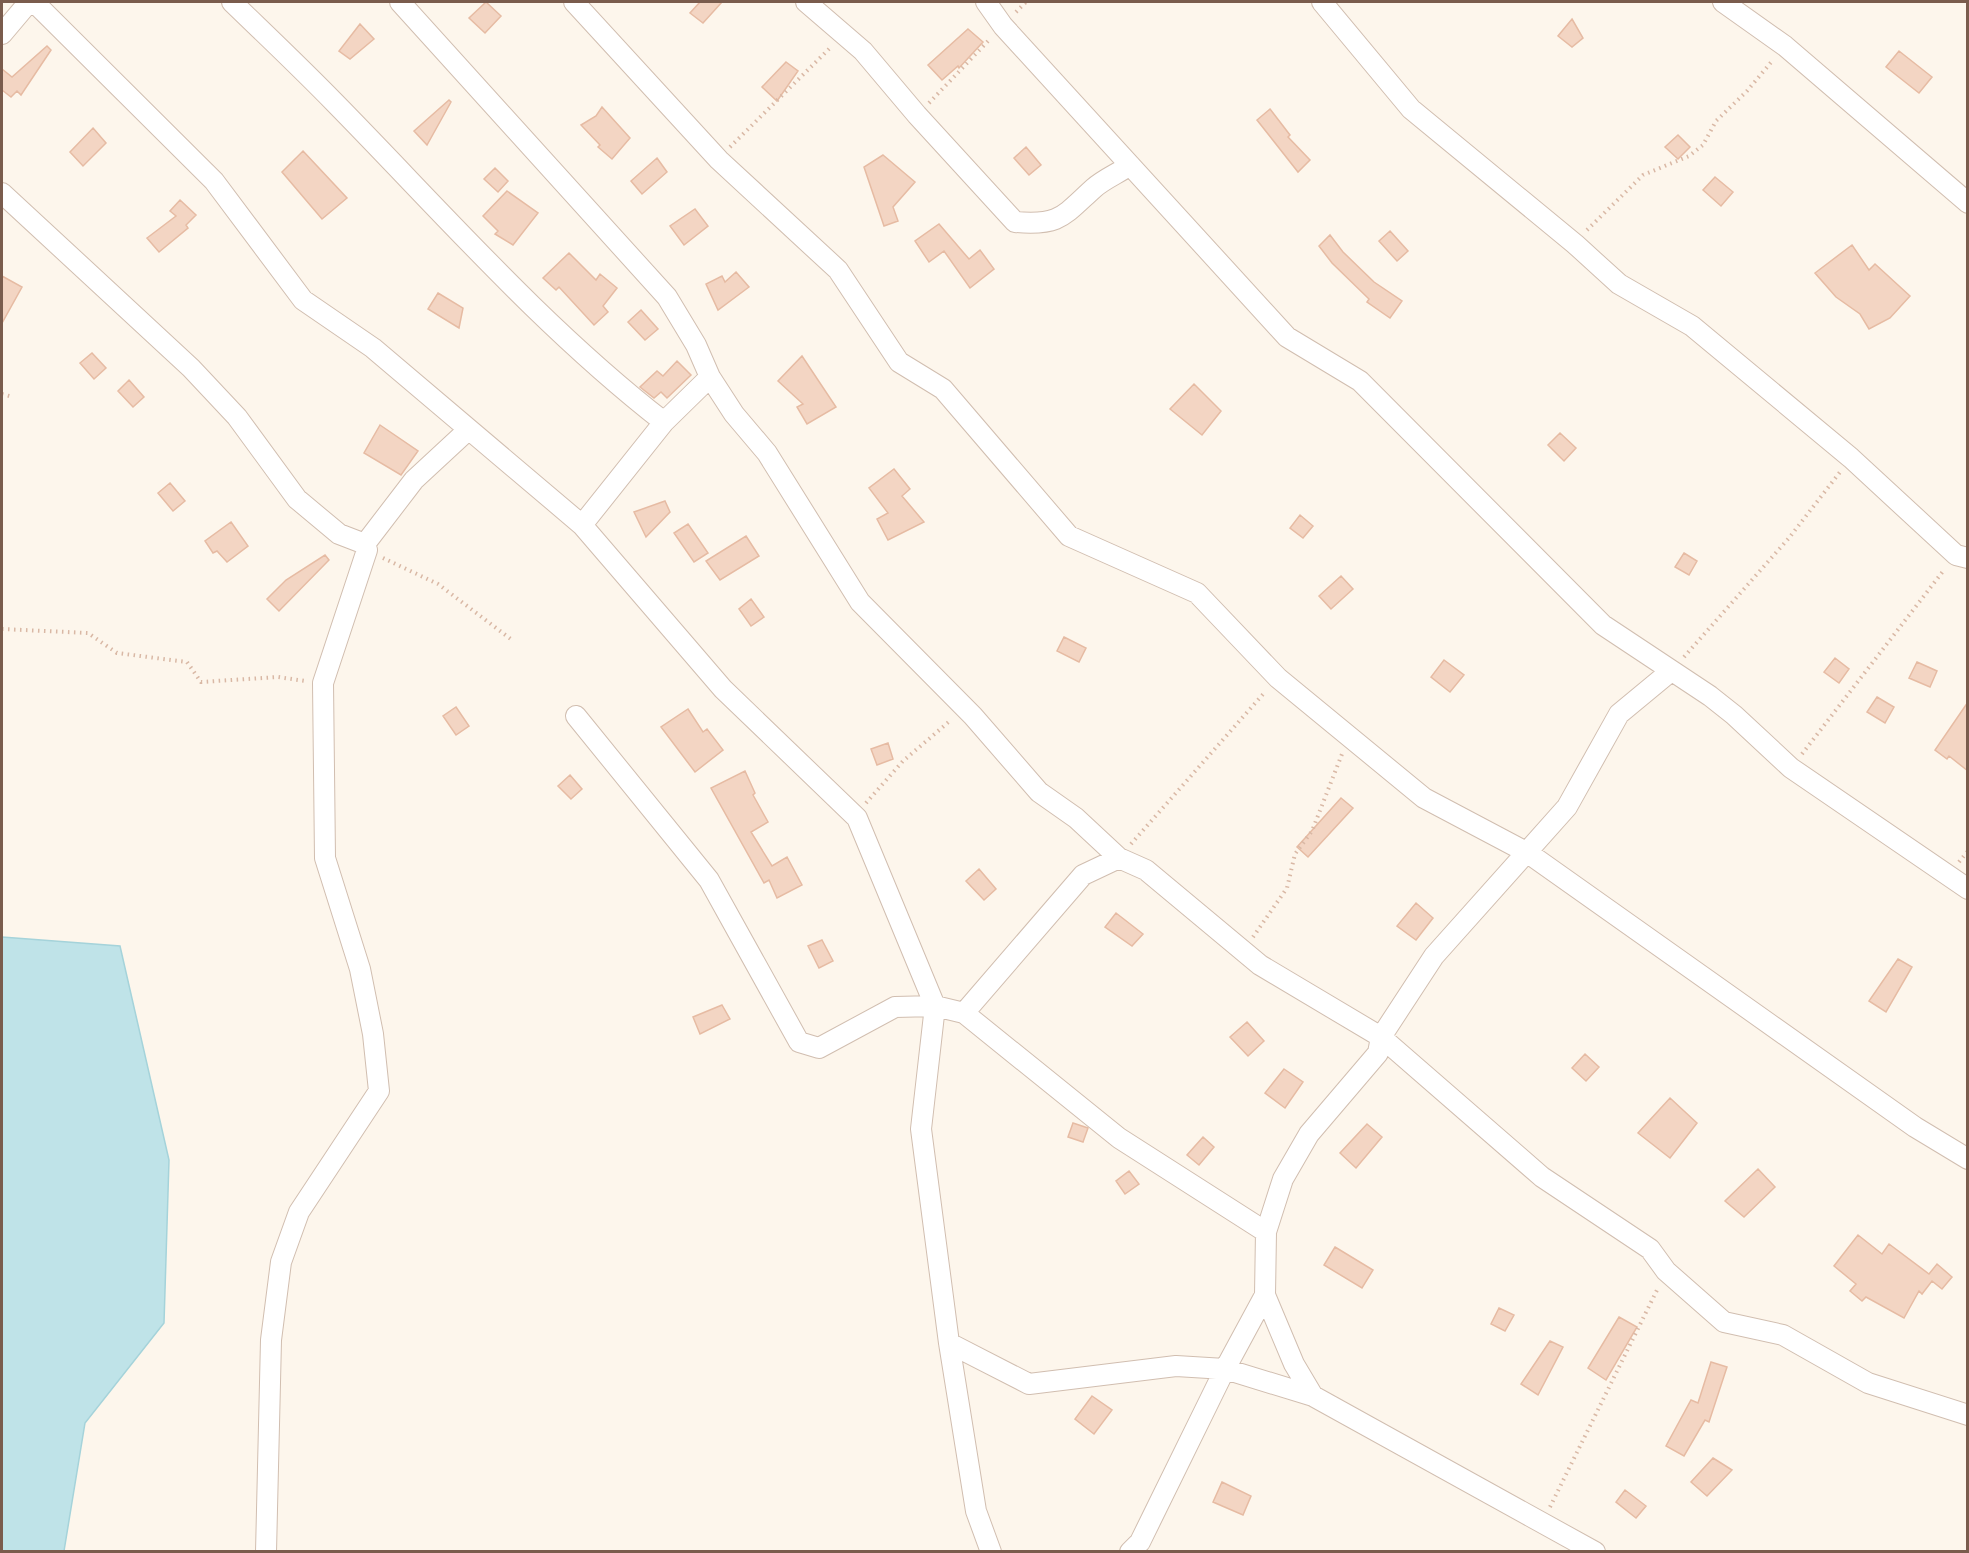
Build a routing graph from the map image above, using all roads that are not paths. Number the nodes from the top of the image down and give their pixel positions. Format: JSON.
{"nodes":[{"id":1,"x":29,"y":2,"type":"edge"},
{"id":2,"x":34,"y":2,"type":"edge"},
{"id":3,"x":232,"y":2,"type":"edge"},
{"id":4,"x":400,"y":2,"type":"edge"},
{"id":5,"x":574,"y":2,"type":"edge"},
{"id":6,"x":806,"y":2,"type":"edge"},
{"id":7,"x":986,"y":2,"type":"edge"},
{"id":8,"x":1322,"y":2,"type":"edge"},
{"id":9,"x":1723,"y":2,"type":"edge"},
{"id":10,"x":2,"y":34,"type":"edge"},
{"id":11,"x":1130,"y":165,"type":"junction"},
{"id":12,"x":2,"y":193,"type":"edge"},
{"id":13,"x":1968,"y":203,"type":"edge"},
{"id":14,"x":710,"y":377,"type":"junction"},
{"id":15,"x":664,"y":422,"type":"junction"},
{"id":16,"x":468,"y":430,"type":"junction"},
{"id":17,"x":582,"y":525,"type":"junction"},
{"id":18,"x":366,"y":547,"type":"junction"},
{"id":19,"x":1962,"y":556,"type":"edge"},
{"id":20,"x":1671,"y":671,"type":"junction"},
{"id":21,"x":576,"y":716,"type":"dead end"},
{"id":22,"x":1528,"y":853,"type":"junction"},
{"id":23,"x":1119,"y":858,"type":"junction"},
{"id":24,"x":1968,"y":889,"type":"edge"},
{"id":25,"x":935,"y":1006,"type":"junction"},
{"id":26,"x":964,"y":1013,"type":"junction"},
{"id":27,"x":1381,"y":1036,"type":"junction"},
{"id":28,"x":1968,"y":1159,"type":"edge"},
{"id":29,"x":1266,"y":1232,"type":"junction"},
{"id":30,"x":1265,"y":1295,"type":"junction"},
{"id":31,"x":949,"y":1343,"type":"junction"},
{"id":32,"x":1225,"y":1369,"type":"junction"},
{"id":33,"x":1313,"y":1396,"type":"junction"},
{"id":34,"x":1968,"y":1415,"type":"edge"},
{"id":35,"x":266,"y":1551,"type":"edge"},
{"id":36,"x":991,"y":1551,"type":"edge"},
{"id":37,"x":1130,"y":1551,"type":"edge"},
{"id":38,"x":1594,"y":1551,"type":"edge"}],
"edges":[{"from":1,"to":10,"type":"street"},
{"from":2,"to":16,"type":"street"},
{"from":3,"to":15,"type":"street"},
{"from":4,"to":14,"type":"street"},
{"from":5,"to":22,"type":"street"},
{"from":6,"to":11,"type":"street"},
{"from":7,"to":11,"type":"street"},
{"from":8,"to":19,"type":"street"},
{"from":9,"to":13,"type":"street"},
{"from":11,"to":20,"type":"street"},
{"from":12,"to":18,"type":"street"},
{"from":14,"to":15,"type":"street"},
{"from":14,"to":23,"type":"street"},
{"from":15,"to":17,"type":"street"},
{"from":16,"to":17,"type":"street"},
{"from":16,"to":18,"type":"street"},
{"from":17,"to":25,"type":"street"},
{"from":18,"to":35,"type":"street"},
{"from":20,"to":22,"type":"street"},
{"from":20,"to":24,"type":"street"},
{"from":21,"to":25,"type":"street"},
{"from":22,"to":27,"type":"street"},
{"from":22,"to":28,"type":"street"},
{"from":23,"to":26,"type":"street"},
{"from":23,"to":27,"type":"street"},
{"from":25,"to":26,"type":"street"},
{"from":25,"to":31,"type":"street"},
{"from":26,"to":29,"type":"street"},
{"from":27,"to":29,"type":"street"},
{"from":27,"to":34,"type":"street"},
{"from":29,"to":30,"type":"street"},
{"from":30,"to":32,"type":"street"},
{"from":30,"to":33,"type":"street"},
{"from":31,"to":32,"type":"street"},
{"from":31,"to":36,"type":"street"},
{"from":32,"to":33,"type":"street"},
{"from":32,"to":37,"type":"street"},
{"from":33,"to":38,"type":"street"}]}
